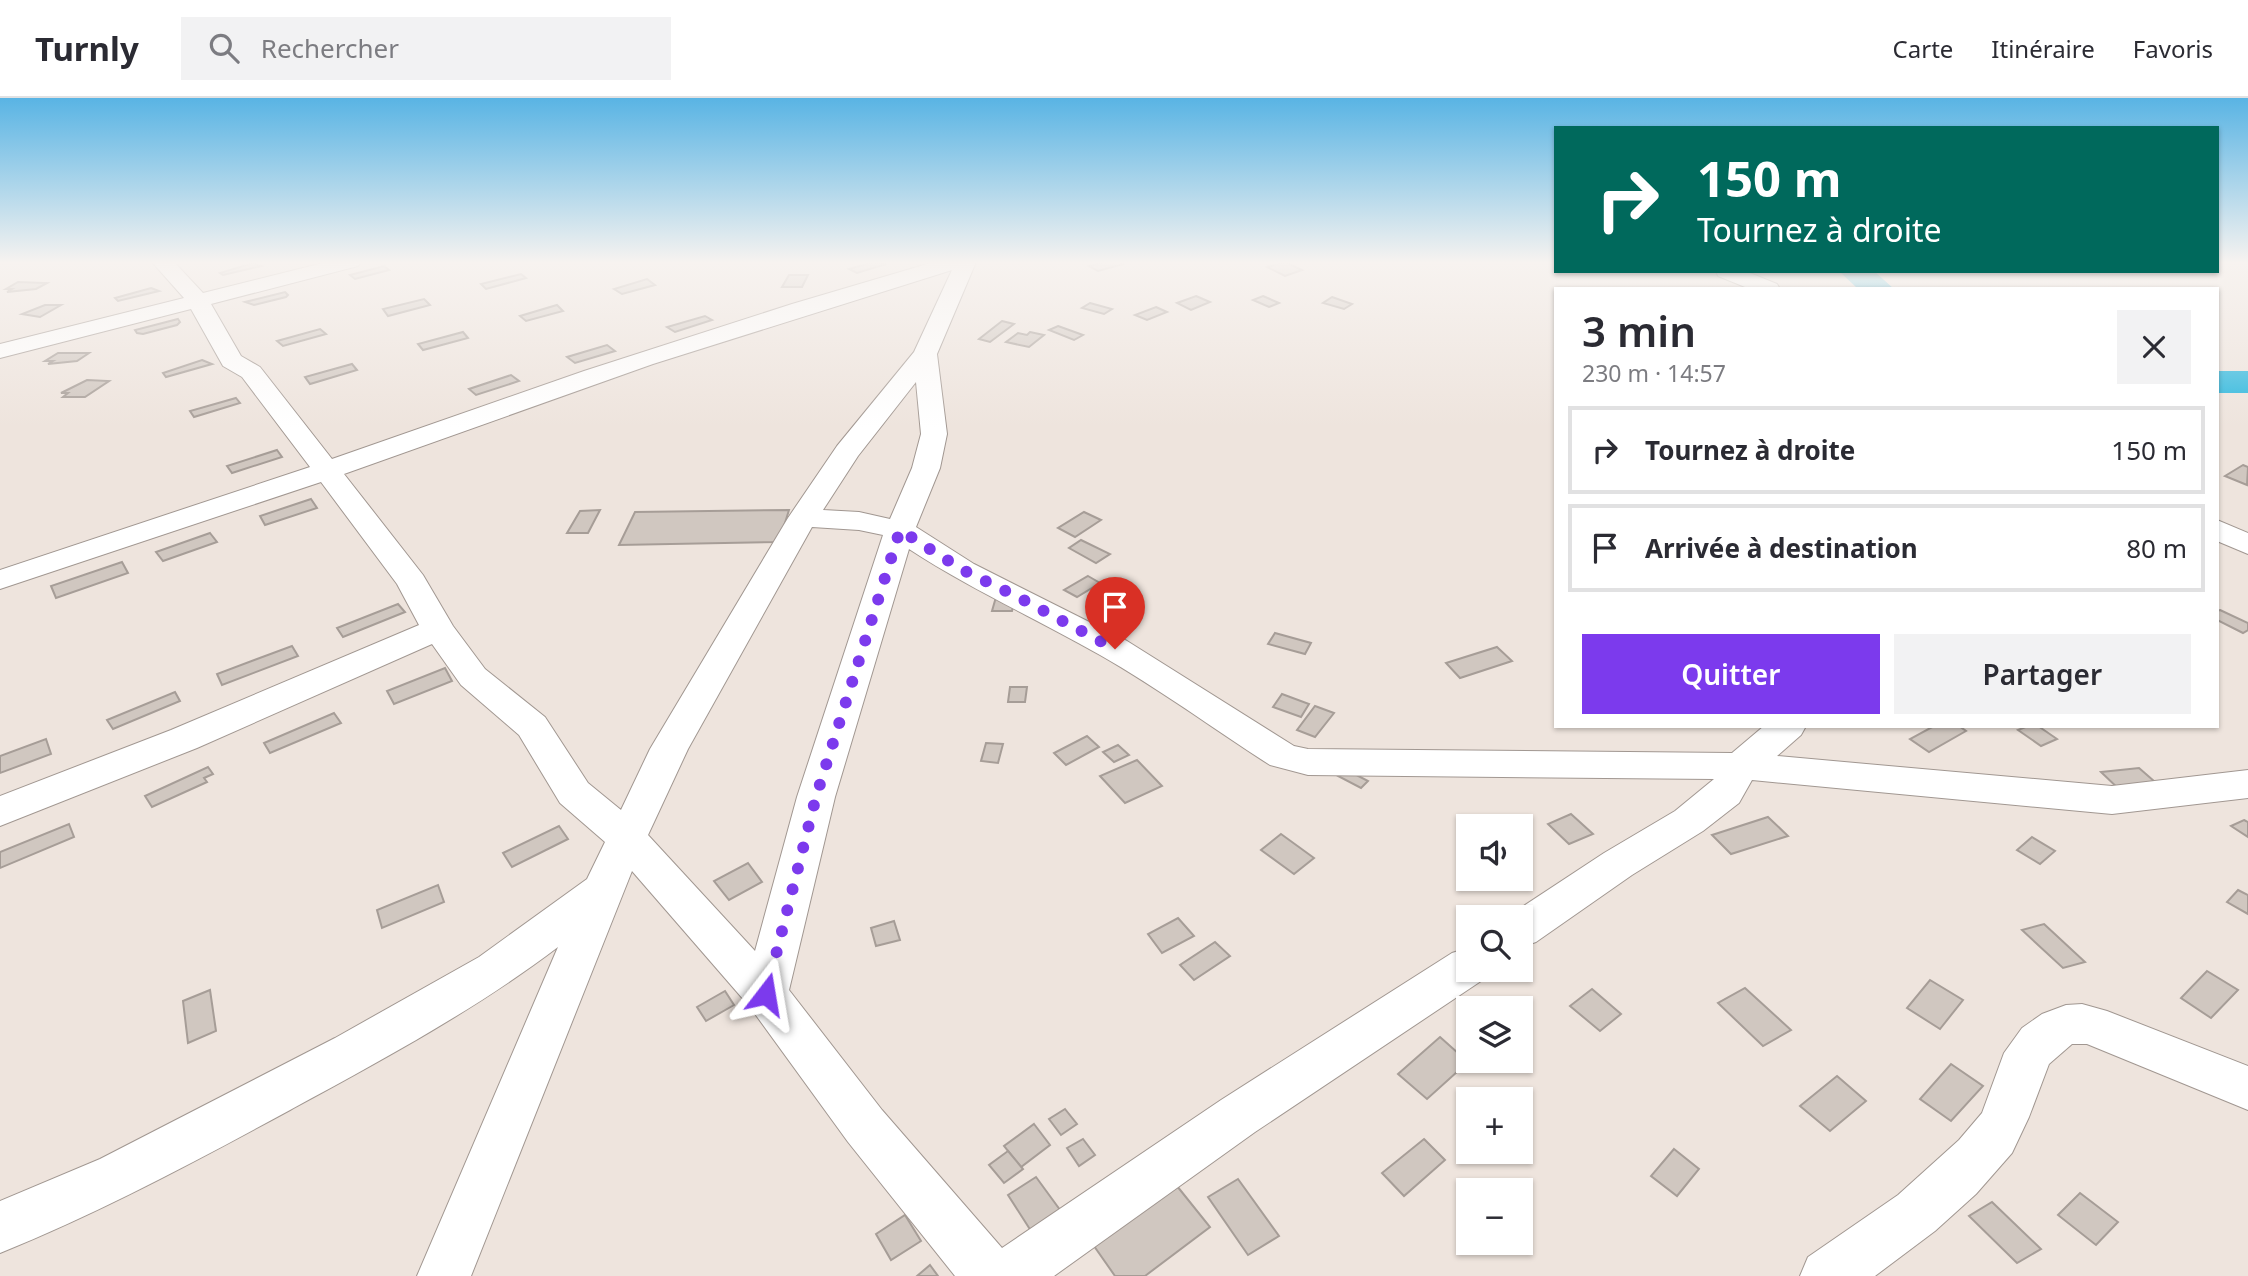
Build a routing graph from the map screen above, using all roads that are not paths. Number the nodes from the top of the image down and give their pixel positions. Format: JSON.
{"nodes":[{"id":1,"x":129,"y":317,"type":"edge"},
{"id":2,"x":207,"y":317,"type":"edge"},
{"id":3,"x":775,"y":317,"type":"edge"},
{"id":4,"x":941,"y":317,"type":"edge"},
{"id":5,"x":0,"y":351,"type":"edge"},
{"id":6,"x":925,"y":354,"type":"junction"},
{"id":7,"x":328,"y":471,"type":"junction"},
{"id":8,"x":803,"y":518,"type":"junction"},
{"id":9,"x":900,"y":530,"type":"junction"},
{"id":10,"x":2219,"y":530,"type":"edge"},
{"id":11,"x":2248,"y":545,"type":"edge"},
{"id":12,"x":0,"y":580,"type":"edge"},
{"id":13,"x":438,"y":629,"type":"junction"},
{"id":14,"x":1786,"y":728,"type":"edge"},
{"id":15,"x":1741,"y":766,"type":"junction"},
{"id":16,"x":2248,"y":784,"type":"edge"},
{"id":17,"x":0,"y":812,"type":"edge"},
{"id":18,"x":639,"y":851,"type":"junction"},
{"id":19,"x":603,"y":890,"type":"junction"},
{"id":20,"x":1533,"y":922,"type":"edge"},
{"id":21,"x":1456,"y":974,"type":"edge"},
{"id":22,"x":766,"y":994,"type":"junction"},
{"id":23,"x":2248,"y":1088,"type":"edge"},
{"id":24,"x":0,"y":1227,"type":"edge"},
{"id":25,"x":444,"y":1276,"type":"edge"},
{"id":26,"x":990,"y":1276,"type":"edge"},
{"id":27,"x":1008,"y":1276,"type":"edge"},
{"id":28,"x":1827,"y":1276,"type":"edge"}],
"edges":[{"from":1,"to":5,"type":"street"},
{"from":2,"to":7,"type":"street"},
{"from":3,"to":7,"type":"street"},
{"from":4,"to":6,"type":"street"},
{"from":6,"to":8,"type":"street"},
{"from":6,"to":9,"type":"street"},
{"from":7,"to":12,"type":"street"},
{"from":7,"to":13,"type":"street"},
{"from":8,"to":9,"type":"street"},
{"from":8,"to":18,"type":"street"},
{"from":9,"to":15,"type":"street"},
{"from":9,"to":22,"type":"street"},
{"from":10,"to":11,"type":"street"},
{"from":13,"to":17,"type":"street"},
{"from":13,"to":18,"type":"street"},
{"from":14,"to":15,"type":"street"},
{"from":15,"to":16,"type":"street"},
{"from":15,"to":20,"type":"street"},
{"from":18,"to":19,"type":"street"},
{"from":18,"to":22,"type":"street"},
{"from":19,"to":24,"type":"street"},
{"from":19,"to":25,"type":"street"},
{"from":21,"to":27,"type":"street"},
{"from":22,"to":26,"type":"street"},
{"from":23,"to":28,"type":"street"}]}
